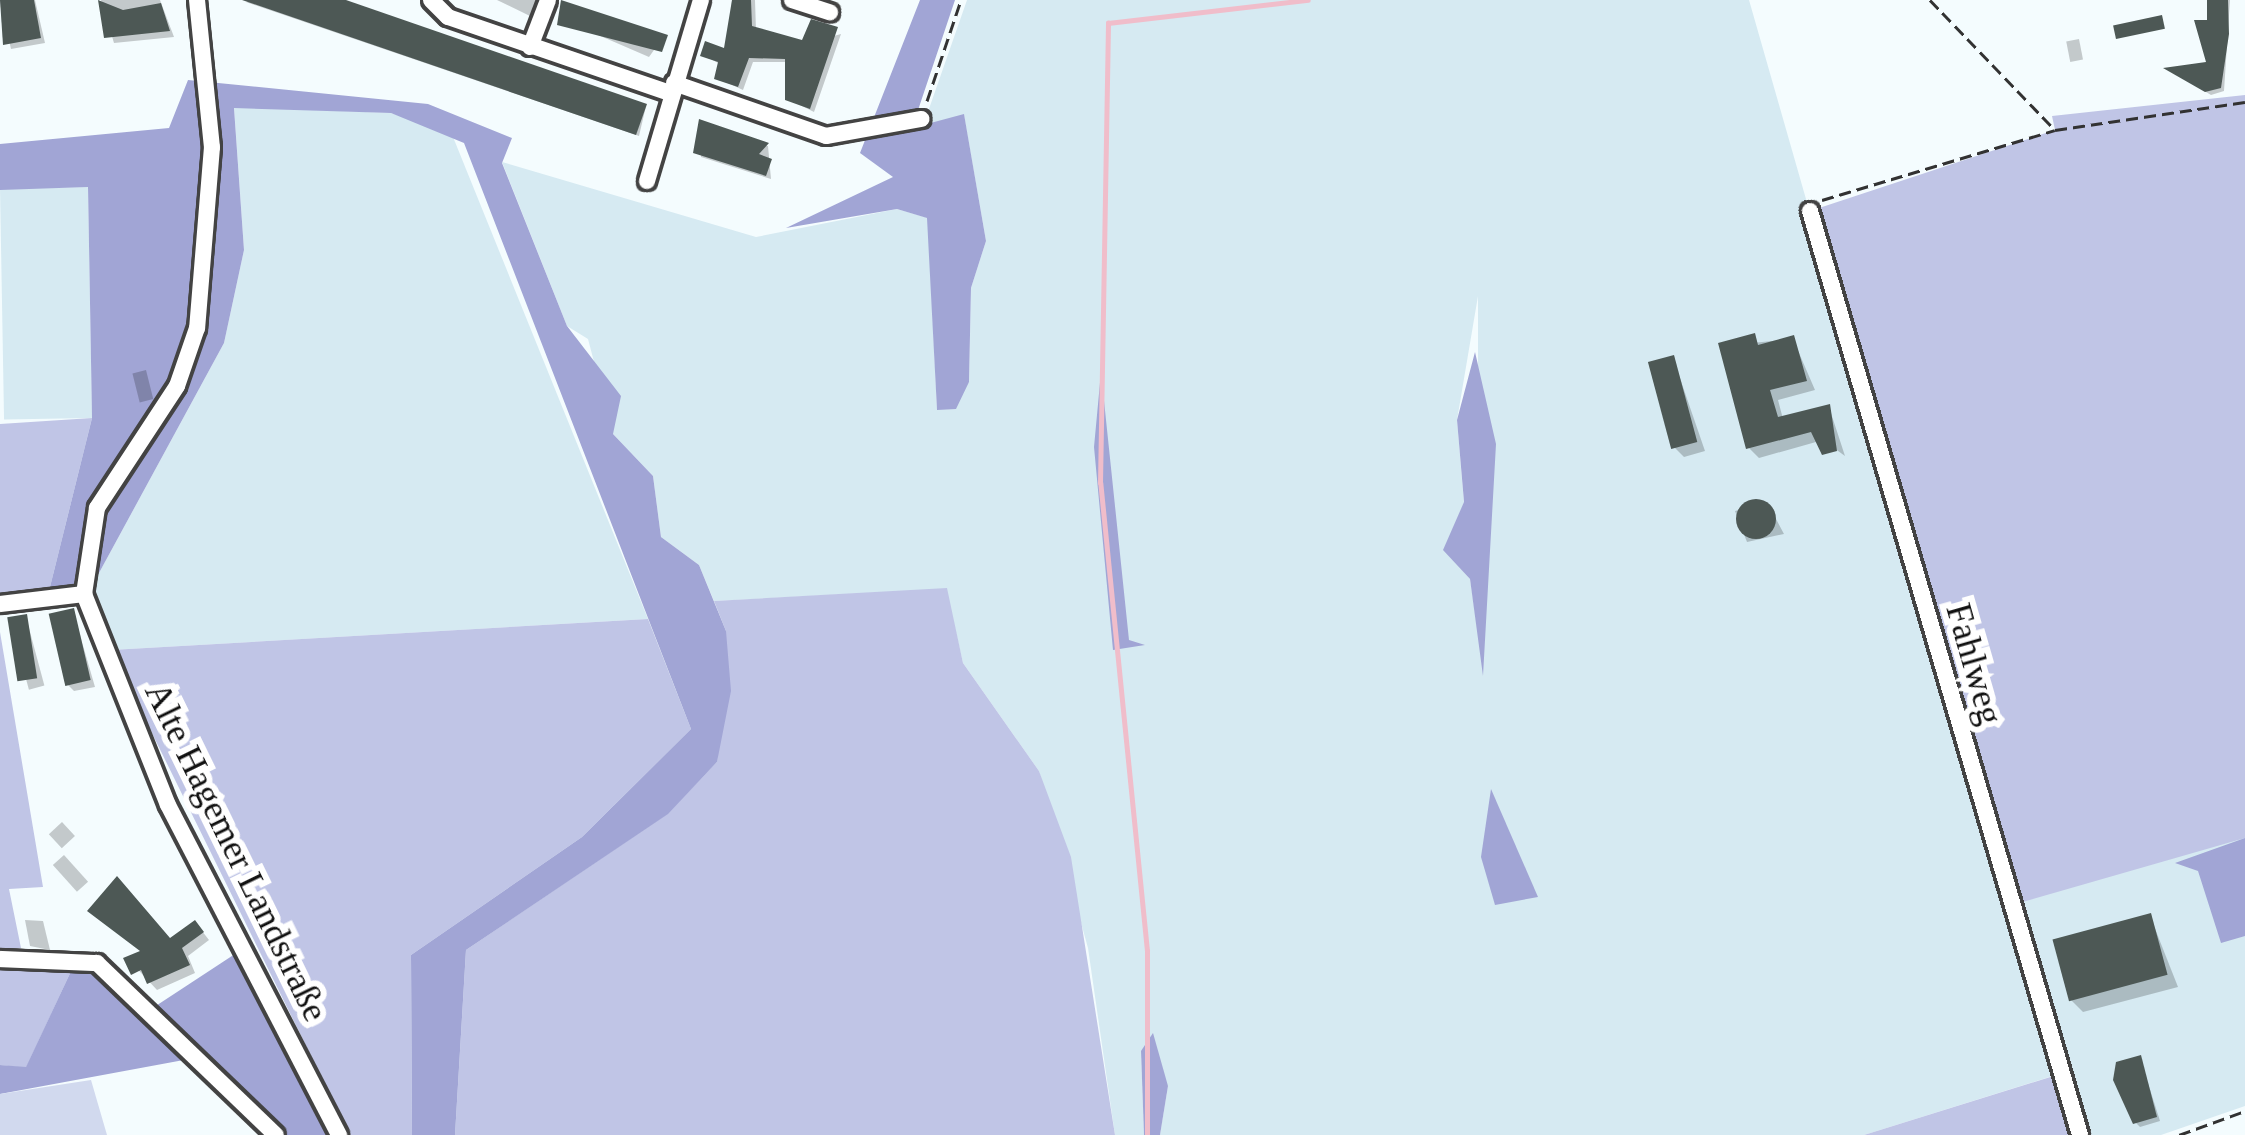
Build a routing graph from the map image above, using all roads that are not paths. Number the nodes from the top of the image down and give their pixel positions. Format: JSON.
{"nodes":[{"id":1,"x":197,"y":0,"type":"edge"},
{"id":2,"x":431,"y":0,"type":"edge"},
{"id":3,"x":548,"y":0,"type":"edge"},
{"id":4,"x":701,"y":0,"type":"edge"},
{"id":5,"x":792,"y":0,"type":"edge"},
{"id":6,"x":830,"y":12,"type":"dead end"},
{"id":7,"x":530,"y":46,"type":"junction"},
{"id":8,"x":670,"y":87,"type":"junction"},
{"id":9,"x":921,"y":119,"type":"road end"},
{"id":10,"x":647,"y":181,"type":"dead end"},
{"id":11,"x":1810,"y":211,"type":"road end"},
{"id":12,"x":84,"y":594,"type":"junction"},
{"id":13,"x":0,"y":604,"type":"edge"},
{"id":14,"x":0,"y":959,"type":"edge"},
{"id":15,"x":276,"y":1135,"type":"edge"},
{"id":16,"x":339,"y":1135,"type":"edge"},
{"id":17,"x":2080,"y":1135,"type":"edge"}],
"edges":[{"from":1,"to":12,"type":"street"},
{"from":2,"to":7,"type":"street"},
{"from":3,"to":7,"type":"street"},
{"from":4,"to":8,"type":"street"},
{"from":5,"to":6,"type":"street"},
{"from":7,"to":8,"type":"street"},
{"from":8,"to":9,"type":"street"},
{"from":8,"to":10,"type":"street"},
{"from":11,"to":17,"type":"street","name":"Fahlweg"},
{"from":12,"to":13,"type":"street"},
{"from":12,"to":16,"type":"street","name":"Alte Hagemer Landstraße"},
{"from":14,"to":15,"type":"street"}]}
